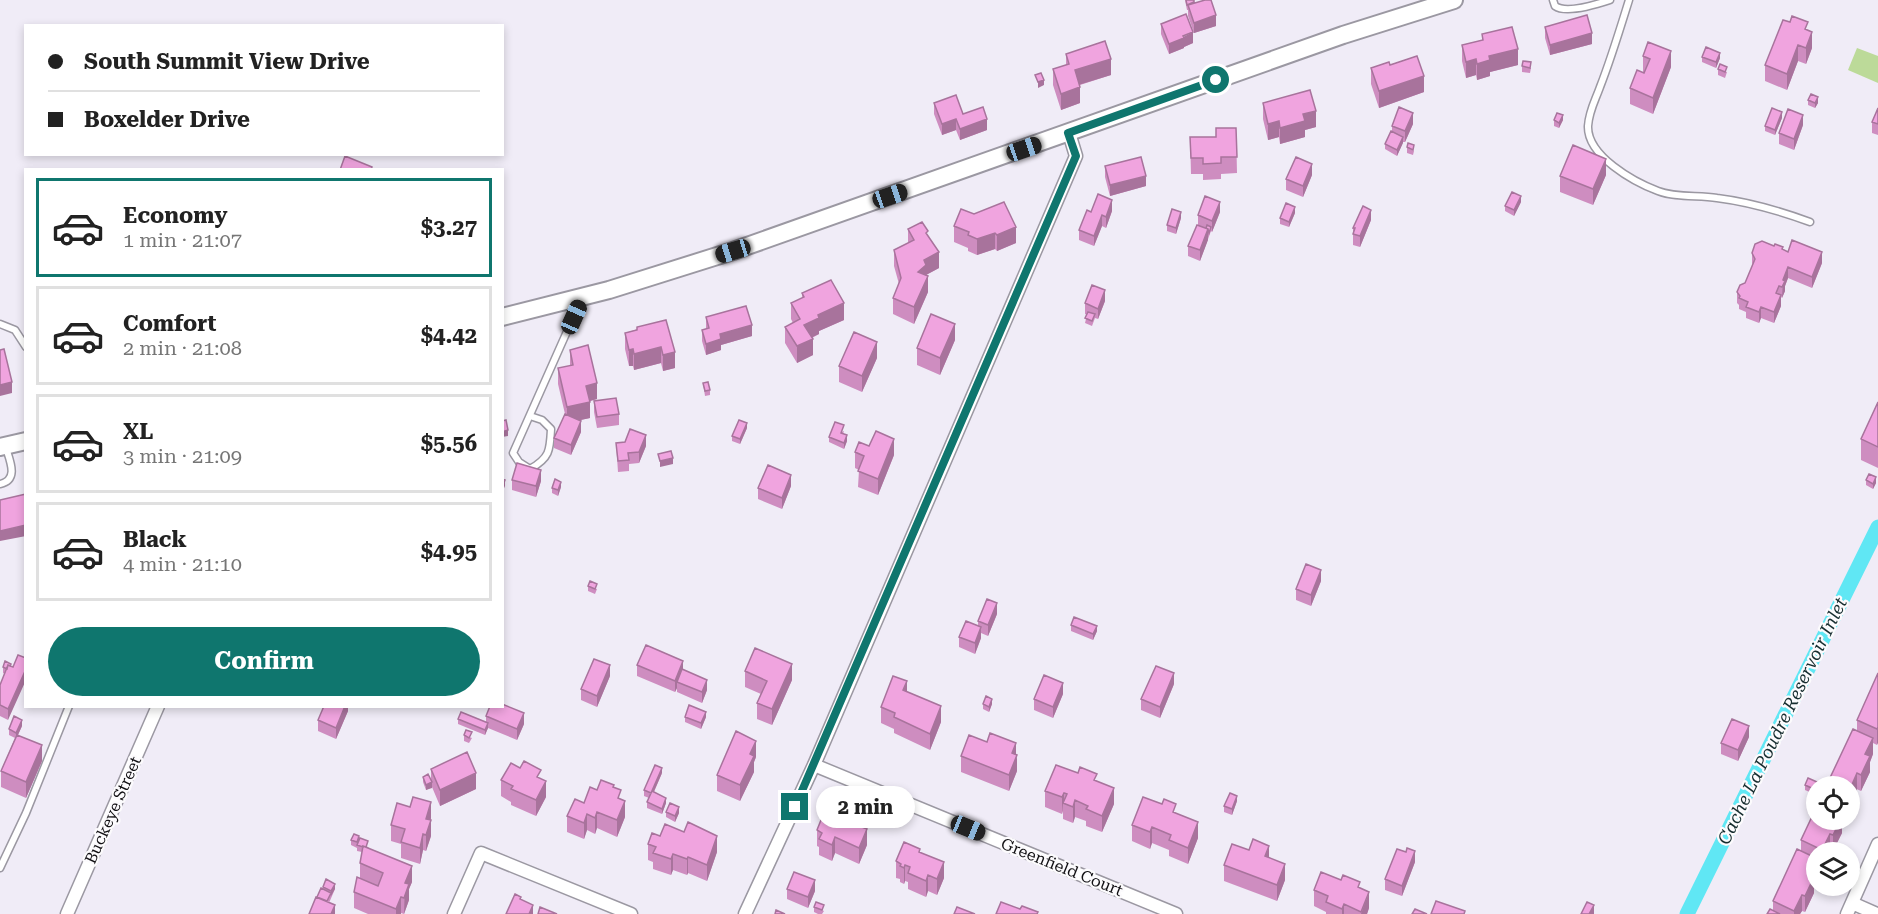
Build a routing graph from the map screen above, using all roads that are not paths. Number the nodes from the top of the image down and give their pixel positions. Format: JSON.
{"nodes":[{"id":1,"x":1454,"y":0,"type":"edge"},
{"id":2,"x":1553,"y":0,"type":"edge"},
{"id":3,"x":1610,"y":0,"type":"edge"},
{"id":4,"x":1629,"y":0,"type":"edge"},
{"id":5,"x":1068,"y":133,"type":"junction"},
{"id":6,"x":1810,"y":222,"type":"dead end"},
{"id":7,"x":582,"y":297,"type":"junction"},
{"id":8,"x":504,"y":317,"type":"edge"},
{"id":9,"x":0,"y":324,"type":"edge"},
{"id":10,"x":24,"y":344,"type":"edge"},
{"id":11,"x":530,"y":416,"type":"junction"},
{"id":12,"x":24,"y":442,"type":"edge"},
{"id":13,"x":3,"y":447,"type":"edge"},
{"id":14,"x":0,"y":484,"type":"edge"},
{"id":15,"x":68,"y":708,"type":"edge"},
{"id":16,"x":157,"y":708,"type":"edge"},
{"id":17,"x":814,"y":765,"type":"junction"},
{"id":18,"x":1878,"y":844,"type":"edge"},
{"id":19,"x":0,"y":868,"type":"edge"},
{"id":20,"x":1849,"y":909,"type":"edge"},
{"id":21,"x":67,"y":914,"type":"edge"},
{"id":22,"x":454,"y":914,"type":"edge"},
{"id":23,"x":631,"y":914,"type":"edge"},
{"id":24,"x":745,"y":914,"type":"edge"},
{"id":25,"x":1176,"y":914,"type":"edge"},
{"id":26,"x":1877,"y":914,"type":"edge"}],
"edges":[{"from":1,"to":5,"type":"street"},
{"from":2,"to":3,"type":"lane"},
{"from":4,"to":6,"type":"lane"},
{"from":5,"to":7,"type":"street"},
{"from":5,"to":17,"type":"street"},
{"from":7,"to":8,"type":"street"},
{"from":7,"to":11,"type":"lane"},
{"from":9,"to":10,"type":"lane"},
{"from":11,"to":11,"type":"lane"},
{"from":12,"to":13,"type":"street"},
{"from":13,"to":14,"type":"lane"},
{"from":15,"to":19,"type":"lane"},
{"from":16,"to":21,"type":"street","name":"Buckeye Street"},
{"from":17,"to":24,"type":"street"},
{"from":17,"to":25,"type":"street","name":"Greenfield Court"},
{"from":18,"to":20,"type":"street"},
{"from":20,"to":26,"type":"street"},
{"from":22,"to":23,"type":"street"}]}
